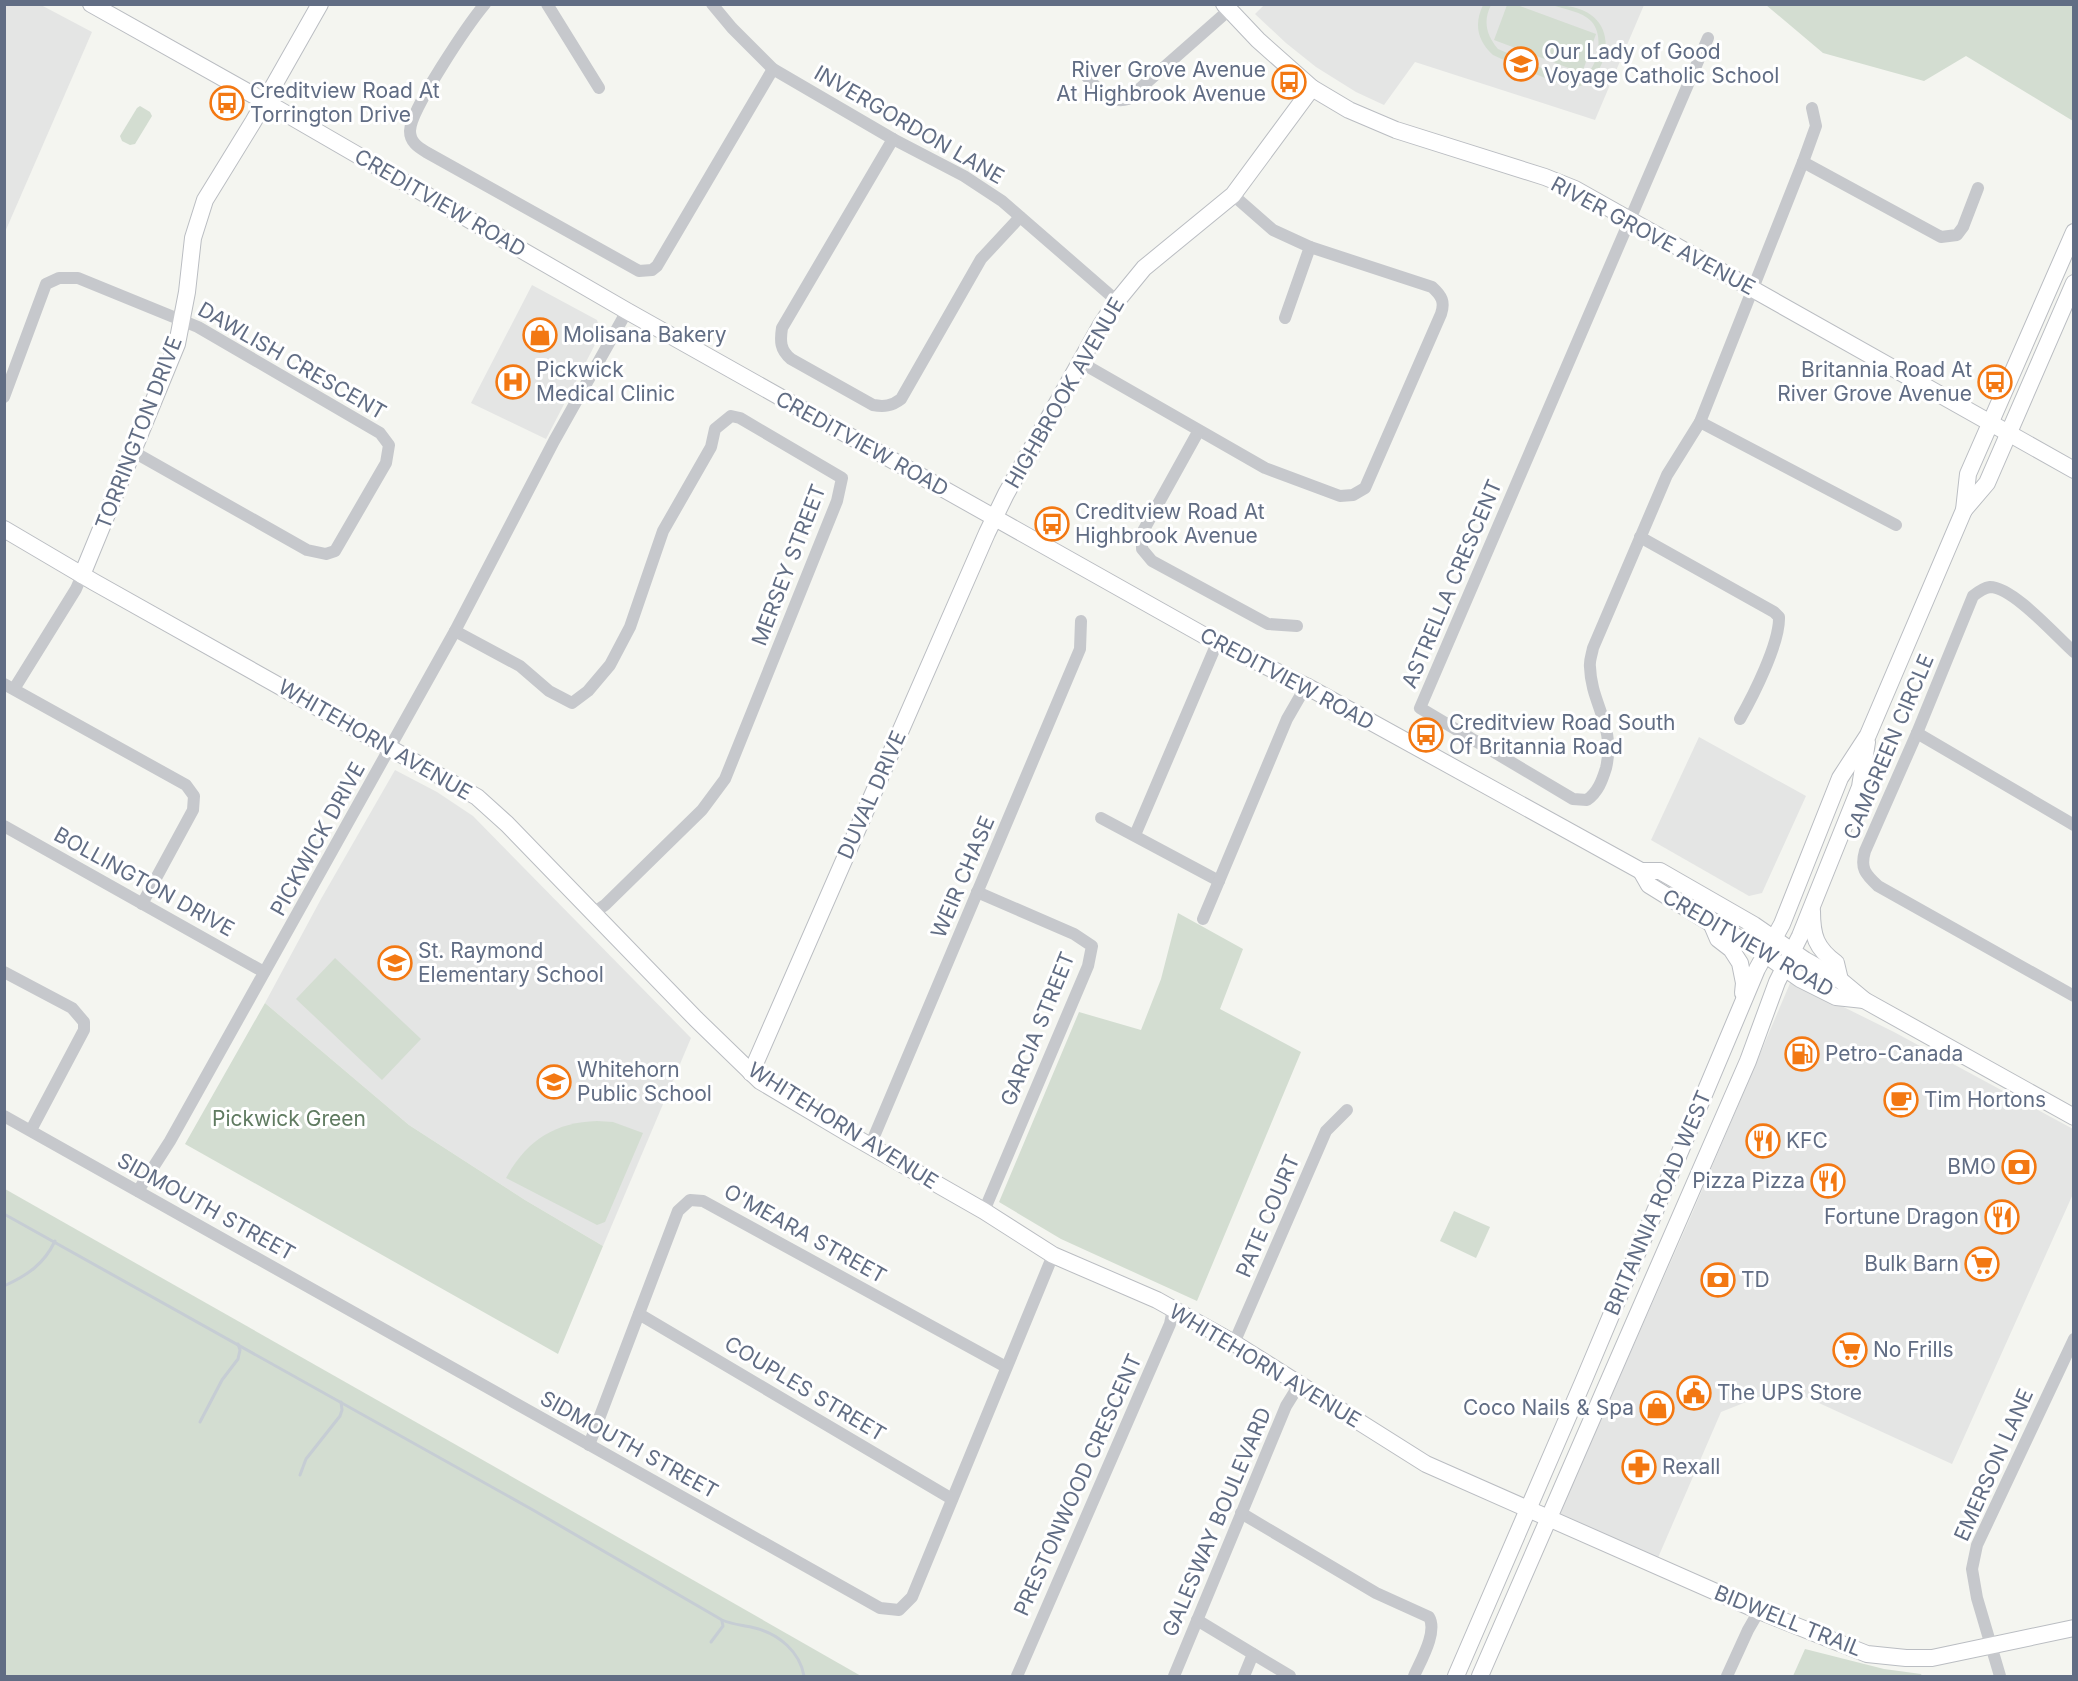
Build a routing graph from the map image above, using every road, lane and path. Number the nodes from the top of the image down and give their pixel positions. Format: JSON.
{"nodes":[{"id":1,"x":91,"y":4,"type":"edge"},
{"id":2,"x":320,"y":4,"type":"edge"},
{"id":3,"x":485,"y":4,"type":"edge"},
{"id":4,"x":547,"y":4,"type":"edge"},
{"id":5,"x":712,"y":4,"type":"edge"},
{"id":6,"x":1226,"y":7,"type":"edge"},
{"id":7,"x":1708,"y":38,"type":"dead end"},
{"id":8,"x":773,"y":69,"type":"junction"},
{"id":9,"x":1084,"y":73,"type":"dead end"},
{"id":10,"x":599,"y":88,"type":"dead end"},
{"id":11,"x":1312,"y":88,"type":"junction"},
{"id":12,"x":265,"y":102,"type":"junction"},
{"id":13,"x":1812,"y":108,"type":"dead end"},
{"id":14,"x":892,"y":139,"type":"junction"},
{"id":15,"x":1803,"y":162,"type":"junction"},
{"id":16,"x":1978,"y":188,"type":"dead end"},
{"id":17,"x":1233,"y":195,"type":"junction"},
{"id":18,"x":1020,"y":217,"type":"junction"},
{"id":19,"x":1629,"y":219,"type":"junction"},
{"id":20,"x":2073,"y":232,"type":"edge"},
{"id":21,"x":1310,"y":248,"type":"junction"},
{"id":22,"x":2073,"y":283,"type":"edge"},
{"id":23,"x":1753,"y":290,"type":"junction"},
{"id":24,"x":1118,"y":301,"type":"junction"},
{"id":25,"x":627,"y":311,"type":"junction"},
{"id":26,"x":1285,"y":318,"type":"dead end"},
{"id":27,"x":181,"y":319,"type":"junction"},
{"id":28,"x":1080,"y":362,"type":"junction"},
{"id":29,"x":4,"y":397,"type":"edge"},
{"id":30,"x":1700,"y":422,"type":"junction"},
{"id":31,"x":1991,"y":422,"type":"junction"},
{"id":32,"x":1198,"y":432,"type":"junction"},
{"id":33,"x":2010,"y":433,"type":"junction"},
{"id":34,"x":132,"y":450,"type":"junction"},
{"id":35,"x":2073,"y":470,"type":"edge"},
{"id":36,"x":1964,"y":510,"type":"junction"},
{"id":37,"x":994,"y":518,"type":"junction"},
{"id":38,"x":1896,"y":525,"type":"dead end"},
{"id":39,"x":4,"y":530,"type":"edge"},
{"id":40,"x":1640,"y":537,"type":"junction"},
{"id":41,"x":82,"y":575,"type":"junction"},
{"id":42,"x":1081,"y":621,"type":"dead end"},
{"id":43,"x":1298,"y":626,"type":"dead end"},
{"id":44,"x":455,"y":631,"type":"junction"},
{"id":45,"x":1217,"y":643,"type":"junction"},
{"id":46,"x":2073,"y":652,"type":"edge"},
{"id":47,"x":9,"y":686,"type":"edge"},
{"id":48,"x":1306,"y":686,"type":"junction"},
{"id":49,"x":1740,"y":719,"type":"dead end"},
{"id":50,"x":1917,"y":733,"type":"junction"},
{"id":51,"x":1868,"y":735,"type":"junction"},
{"id":52,"x":391,"y":748,"type":"junction"},
{"id":53,"x":1101,"y":818,"type":"dead end"},
{"id":54,"x":2073,"y":825,"type":"edge"},
{"id":55,"x":4,"y":826,"type":"edge"},
{"id":56,"x":1135,"y":835,"type":"junction"},
{"id":57,"x":1641,"y":871,"type":"junction"},
{"id":58,"x":1219,"y":881,"type":"junction"},
{"id":59,"x":977,"y":892,"type":"junction"},
{"id":60,"x":142,"y":904,"type":"junction"},
{"id":61,"x":1812,"y":908,"type":"junction"},
{"id":62,"x":593,"y":913,"type":"junction"},
{"id":63,"x":1203,"y":919,"type":"dead end"},
{"id":64,"x":1712,"y":924,"type":"junction"},
{"id":65,"x":1774,"y":938,"type":"junction"},
{"id":66,"x":1792,"y":951,"type":"junction"},
{"id":67,"x":1765,"y":954,"type":"junction"},
{"id":68,"x":1784,"y":968,"type":"junction"},
{"id":69,"x":4,"y":972,"type":"edge"},
{"id":70,"x":264,"y":972,"type":"junction"},
{"id":71,"x":1840,"y":980,"type":"junction"},
{"id":72,"x":2073,"y":996,"type":"edge"},
{"id":73,"x":1864,"y":1000,"type":"junction"},
{"id":74,"x":1743,"y":1002,"type":"junction"},
{"id":75,"x":751,"y":1073,"type":"junction"},
{"id":76,"x":1347,"y":1110,"type":"dead end"},
{"id":77,"x":4,"y":1116,"type":"edge"},
{"id":78,"x":2073,"y":1117,"type":"edge"},
{"id":79,"x":31,"y":1130,"type":"junction"},
{"id":80,"x":870,"y":1146,"type":"junction"},
{"id":81,"x":138,"y":1191,"type":"junction"},
{"id":82,"x":984,"y":1211,"type":"junction"},
{"id":83,"x":1053,"y":1255,"type":"junction"},
{"id":84,"x":1173,"y":1309,"type":"junction"},
{"id":85,"x":639,"y":1314,"type":"junction"},
{"id":86,"x":2073,"y":1339,"type":"edge"},
{"id":87,"x":1234,"y":1343,"type":"junction"},
{"id":88,"x":1006,"y":1367,"type":"junction"},
{"id":89,"x":1299,"y":1385,"type":"junction"},
{"id":90,"x":589,"y":1445,"type":"junction"},
{"id":91,"x":952,"y":1498,"type":"junction"},
{"id":92,"x":1528,"y":1509,"type":"junction"},
{"id":93,"x":1242,"y":1513,"type":"junction"},
{"id":94,"x":1550,"y":1519,"type":"junction"},
{"id":95,"x":1759,"y":1611,"type":"junction"},
{"id":96,"x":1197,"y":1620,"type":"junction"},
{"id":97,"x":2073,"y":1628,"type":"edge"},
{"id":98,"x":1991,"y":1647,"type":"junction"},
{"id":99,"x":1254,"y":1654,"type":"junction"},
{"id":100,"x":1017,"y":1677,"type":"edge"},
{"id":101,"x":1174,"y":1677,"type":"edge"},
{"id":102,"x":1244,"y":1677,"type":"edge"},
{"id":103,"x":1290,"y":1677,"type":"edge"},
{"id":104,"x":1414,"y":1677,"type":"edge"},
{"id":105,"x":1456,"y":1677,"type":"edge"},
{"id":106,"x":1480,"y":1677,"type":"edge"},
{"id":107,"x":1727,"y":1677,"type":"edge"},
{"id":108,"x":2000,"y":1677,"type":"edge"}],
"edges":[{"from":1,"to":12,"type":"main road","name":"CREDITVIEW ROAD"},
{"from":2,"to":12,"type":"main road","name":"TORRINGTON DRIVE"},
{"from":3,"to":8,"type":"street"},
{"from":4,"to":10,"type":"street"},
{"from":5,"to":8,"type":"street","name":"INVERGORDON LANE"},
{"from":6,"to":9,"type":"street"},
{"from":6,"to":11,"type":"main road","name":"RIVER GROVE AVENUE"},
{"from":7,"to":19,"type":"street"},
{"from":8,"to":14,"type":"street","name":"INVERGORDON LANE"},
{"from":11,"to":17,"type":"main road","name":"HIGHBROOK AVENUE"},
{"from":11,"to":19,"type":"main road","name":"RIVER GROVE AVENUE"},
{"from":12,"to":25,"type":"main road","name":"CREDITVIEW ROAD"},
{"from":12,"to":27,"type":"main road","name":"TORRINGTON DRIVE"},
{"from":13,"to":15,"type":"street","name":"ASTRELLA CRESCENT"},
{"from":14,"to":18,"type":"street","name":"INVERGORDON LANE"},
{"from":14,"to":18,"type":"street"},
{"from":15,"to":16,"type":"street"},
{"from":15,"to":23,"type":"street","name":"ASTRELLA CRESCENT"},
{"from":17,"to":21,"type":"street"},
{"from":17,"to":24,"type":"main road","name":"HIGHBROOK AVENUE"},
{"from":18,"to":24,"type":"street","name":"INVERGORDON LANE"},
{"from":19,"to":23,"type":"main road","name":"RIVER GROVE AVENUE"},
{"from":19,"to":40,"type":"street","name":"ASTRELLA CRESCENT"},
{"from":20,"to":31,"type":"main road","name":"BRITANNIA ROAD WEST"},
{"from":21,"to":26,"type":"street"},
{"from":21,"to":32,"type":"street"},
{"from":22,"to":33,"type":"main road","name":"BRITANNIA ROAD WEST"},
{"from":23,"to":30,"type":"street","name":"ASTRELLA CRESCENT"},
{"from":23,"to":31,"type":"main road","name":"RIVER GROVE AVENUE"},
{"from":24,"to":28,"type":"main road","name":"HIGHBROOK AVENUE"},
{"from":25,"to":37,"type":"main road","name":"CREDITVIEW ROAD"},
{"from":25,"to":44,"type":"street","name":"PICKWICK DRIVE"},
{"from":27,"to":29,"type":"street","name":"DAWLISH CRESCENT"},
{"from":27,"to":34,"type":"main road","name":"TORRINGTON DRIVE"},
{"from":27,"to":34,"type":"street","name":"DAWLISH CRESCENT"},
{"from":28,"to":32,"type":"street"},
{"from":28,"to":37,"type":"main road","name":"HIGHBROOK AVENUE"},
{"from":30,"to":38,"type":"street"},
{"from":30,"to":40,"type":"street","name":"ASTRELLA CRESCENT"},
{"from":31,"to":33,"type":"main road","name":"RIVER GROVE AVENUE"},
{"from":31,"to":36,"type":"main road","name":"BRITANNIA ROAD WEST"},
{"from":32,"to":43,"type":"street"},
{"from":33,"to":35,"type":"main road","name":"RIVER GROVE AVENUE"},
{"from":33,"to":36,"type":"main road","name":"BRITANNIA ROAD WEST"},
{"from":34,"to":41,"type":"main road","name":"TORRINGTON DRIVE"},
{"from":36,"to":51,"type":"main road","name":"BRITANNIA ROAD WEST"},
{"from":37,"to":45,"type":"main road","name":"CREDITVIEW ROAD"},
{"from":37,"to":75,"type":"main road","name":"DUVAL DRIVE"},
{"from":39,"to":41,"type":"main road","name":"WHITEHORN AVENUE"},
{"from":40,"to":49,"type":"street"},
{"from":41,"to":47,"type":"street","name":"TORRINGTON DRIVE"},
{"from":41,"to":52,"type":"main road","name":"WHITEHORN AVENUE"},
{"from":42,"to":59,"type":"street","name":"WEIR CHASE"},
{"from":44,"to":52,"type":"street","name":"PICKWICK DRIVE"},
{"from":44,"to":62,"type":"street","name":"MERSEY STREET"},
{"from":45,"to":48,"type":"main road","name":"CREDITVIEW ROAD"},
{"from":45,"to":56,"type":"street"},
{"from":46,"to":50,"type":"street","name":"CAMGREEN CIRCLE"},
{"from":47,"to":60,"type":"street"},
{"from":48,"to":57,"type":"main road","name":"CREDITVIEW ROAD"},
{"from":48,"to":58,"type":"street"},
{"from":50,"to":54,"type":"street"},
{"from":50,"to":72,"type":"street","name":"CAMGREEN CIRCLE"},
{"from":51,"to":61,"type":"main road","name":"BRITANNIA ROAD WEST"},
{"from":51,"to":65,"type":"main road","name":"BRITANNIA ROAD WEST"},
{"from":52,"to":62,"type":"main road","name":"WHITEHORN AVENUE"},
{"from":52,"to":70,"type":"street","name":"PICKWICK DRIVE"},
{"from":53,"to":56,"type":"street"},
{"from":55,"to":60,"type":"street","name":"BOLLINGTON DRIVE"},
{"from":56,"to":58,"type":"street"},
{"from":57,"to":64,"type":"main road","name":"CREDITVIEW ROAD"},
{"from":57,"to":65,"type":"main road","name":"CREDITVIEW ROAD"},
{"from":58,"to":63,"type":"street"},
{"from":59,"to":80,"type":"street","name":"WEIR CHASE"},
{"from":59,"to":82,"type":"street","name":"GARCIA STREET"},
{"from":60,"to":70,"type":"street","name":"BOLLINGTON DRIVE"},
{"from":61,"to":66,"type":"main road","name":"BRITANNIA ROAD WEST"},
{"from":61,"to":71,"type":"main road"},
{"from":62,"to":75,"type":"main road","name":"WHITEHORN AVENUE"},
{"from":64,"to":67,"type":"main road","name":"CREDITVIEW ROAD"},
{"from":64,"to":74,"type":"main road"},
{"from":65,"to":66,"type":"main road","name":"CREDITVIEW ROAD"},
{"from":65,"to":67,"type":"main road","name":"BRITANNIA ROAD WEST"},
{"from":66,"to":68,"type":"main road","name":"BRITANNIA ROAD WEST"},
{"from":66,"to":71,"type":"main road","name":"CREDITVIEW ROAD"},
{"from":67,"to":68,"type":"main road","name":"CREDITVIEW ROAD"},
{"from":67,"to":74,"type":"main road","name":"BRITANNIA ROAD WEST"},
{"from":68,"to":73,"type":"main road","name":"CREDITVIEW ROAD"},
{"from":68,"to":94,"type":"main road","name":"BRITANNIA ROAD WEST"},
{"from":69,"to":79,"type":"street"},
{"from":70,"to":81,"type":"street","name":"PICKWICK DRIVE"},
{"from":71,"to":73,"type":"main road","name":"CREDITVIEW ROAD"},
{"from":73,"to":78,"type":"main road","name":"CREDITVIEW ROAD"},
{"from":74,"to":92,"type":"main road","name":"BRITANNIA ROAD WEST"},
{"from":75,"to":80,"type":"main road","name":"WHITEHORN AVENUE"},
{"from":76,"to":87,"type":"street","name":"PATE COURT"},
{"from":77,"to":79,"type":"street","name":"SIDMOUTH STREET"},
{"from":79,"to":81,"type":"street","name":"SIDMOUTH STREET"},
{"from":80,"to":82,"type":"main road","name":"WHITEHORN AVENUE"},
{"from":81,"to":90,"type":"street","name":"SIDMOUTH STREET"},
{"from":82,"to":83,"type":"main road","name":"WHITEHORN AVENUE"},
{"from":83,"to":84,"type":"main road","name":"WHITEHORN AVENUE"},
{"from":83,"to":88,"type":"street","name":"SIDMOUTH STREET"},
{"from":84,"to":87,"type":"main road","name":"WHITEHORN AVENUE"},
{"from":84,"to":100,"type":"street","name":"PRESTONWOOD CRESCENT"},
{"from":85,"to":88,"type":"street","name":"O'MEARA STREET"},
{"from":85,"to":90,"type":"street","name":"O'MEARA STREET"},
{"from":85,"to":91,"type":"street","name":"COUPLES STREET"},
{"from":86,"to":98,"type":"street","name":"EMERSON LANE"},
{"from":87,"to":89,"type":"main road","name":"WHITEHORN AVENUE"},
{"from":88,"to":91,"type":"street","name":"SIDMOUTH STREET"},
{"from":89,"to":92,"type":"main road","name":"WHITEHORN AVENUE"},
{"from":89,"to":93,"type":"street","name":"GALESWAY BOULEVARD"},
{"from":90,"to":91,"type":"street","name":"SIDMOUTH STREET"},
{"from":92,"to":94,"type":"main road","name":"WHITEHORN AVENUE"},
{"from":92,"to":105,"type":"main road","name":"BRITANNIA ROAD WEST"},
{"from":93,"to":96,"type":"street","name":"GALESWAY BOULEVARD"},
{"from":93,"to":104,"type":"street"},
{"from":94,"to":95,"type":"main road","name":"BIDWELL TRAIL"},
{"from":94,"to":106,"type":"main road","name":"BRITANNIA ROAD WEST"},
{"from":95,"to":98,"type":"main road","name":"BIDWELL TRAIL"},
{"from":95,"to":107,"type":"street"},
{"from":96,"to":99,"type":"street"},
{"from":96,"to":101,"type":"street","name":"GALESWAY BOULEVARD"},
{"from":97,"to":98,"type":"main road","name":"BIDWELL TRAIL"},
{"from":98,"to":108,"type":"street","name":"EMERSON LANE"},
{"from":99,"to":102,"type":"street"},
{"from":99,"to":103,"type":"street"}]}
